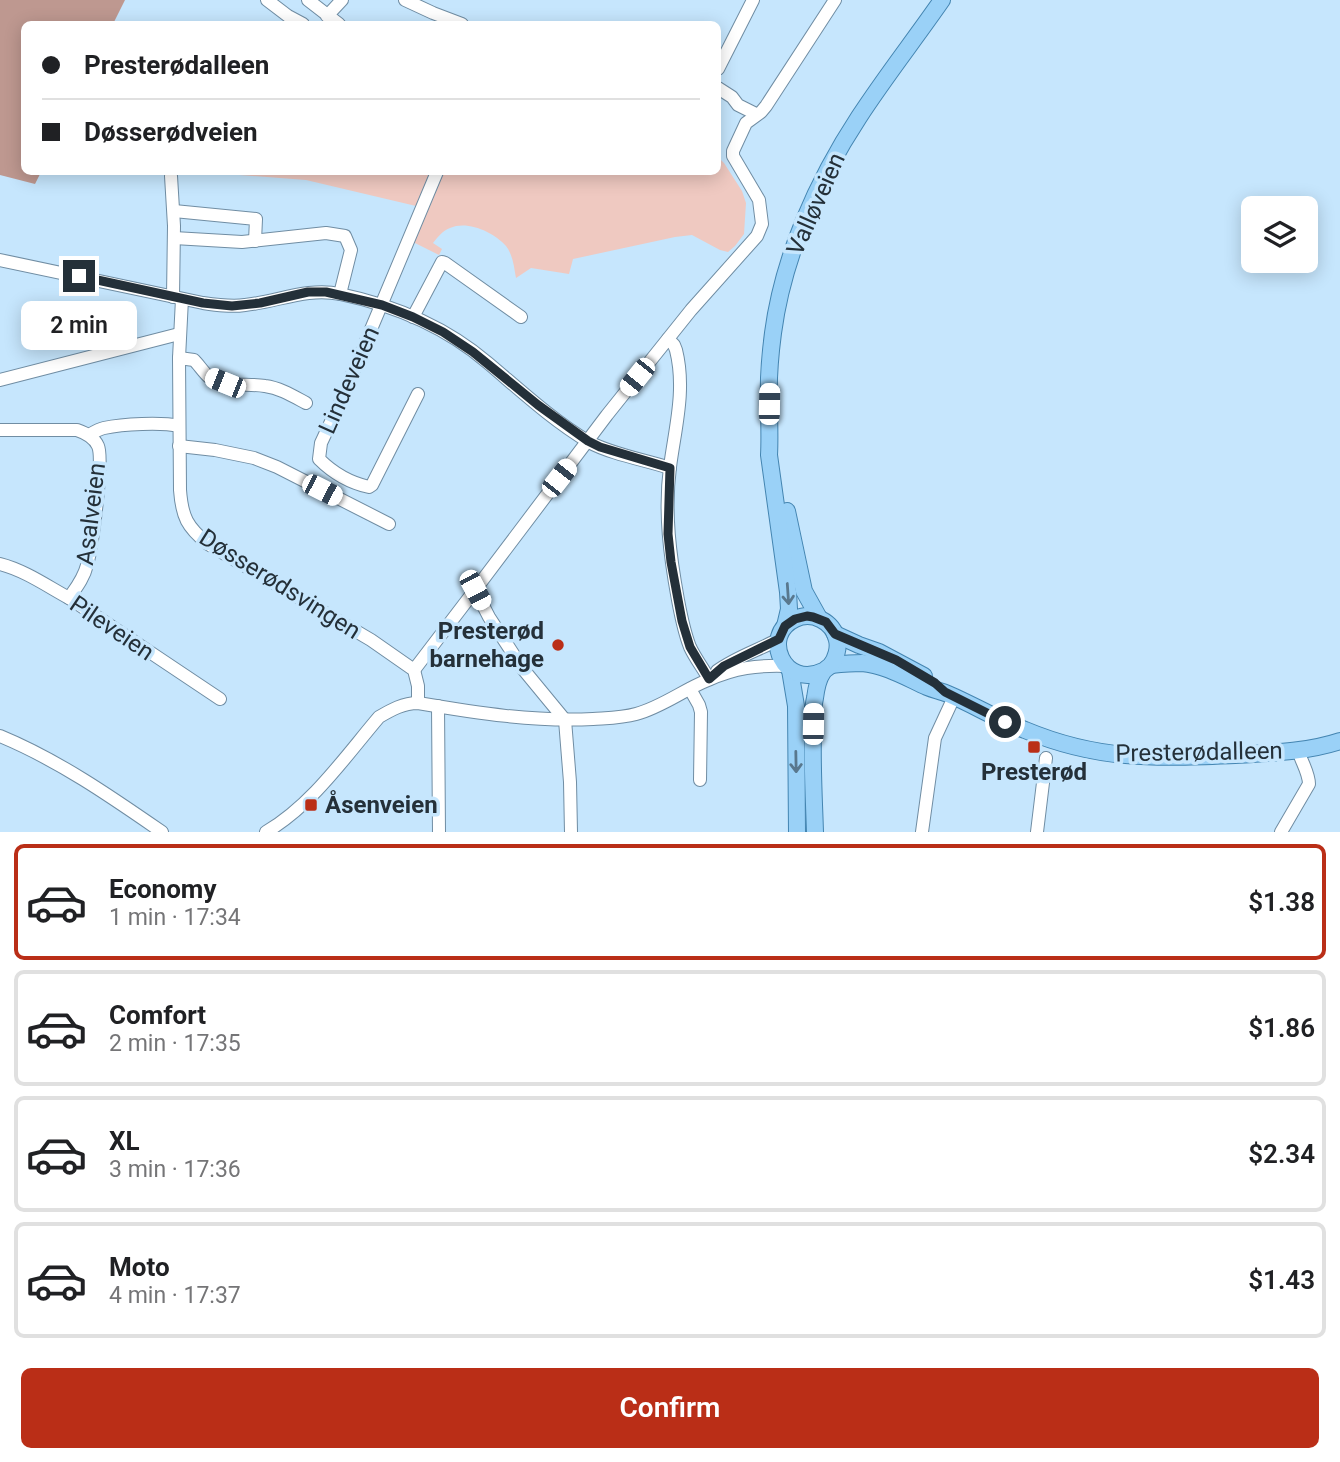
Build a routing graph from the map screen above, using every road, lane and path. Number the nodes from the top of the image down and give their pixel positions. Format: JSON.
{"nodes":[{"id":1,"x":267,"y":0,"type":"edge"},
{"id":2,"x":308,"y":0,"type":"edge"},
{"id":3,"x":342,"y":0,"type":"edge"},
{"id":4,"x":405,"y":0,"type":"edge"},
{"id":5,"x":752,"y":0,"type":"edge"},
{"id":6,"x":835,"y":0,"type":"edge"},
{"id":7,"x":942,"y":0,"type":"edge"},
{"id":8,"x":327,"y":16,"type":"junction"},
{"id":9,"x":297,"y":21,"type":"edge"},
{"id":10,"x":334,"y":21,"type":"edge"},
{"id":11,"x":454,"y":21,"type":"edge"},
{"id":12,"x":721,"y":63,"type":"edge"},
{"id":13,"x":721,"y":90,"type":"edge"},
{"id":14,"x":756,"y":114,"type":"junction"},
{"id":15,"x":436,"y":175,"type":"edge"},
{"id":16,"x":172,"y":176,"type":"dead end"},
{"id":17,"x":174,"y":211,"type":"junction"},
{"id":18,"x":174,"y":238,"type":"junction"},
{"id":19,"x":255,"y":241,"type":"junction"},
{"id":20,"x":0,"y":260,"type":"edge"},
{"id":21,"x":340,"y":294,"type":"junction"},
{"id":22,"x":178,"y":298,"type":"junction"},
{"id":23,"x":382,"y":305,"type":"junction"},
{"id":24,"x":413,"y":317,"type":"junction"},
{"id":25,"x":521,"y":317,"type":"dead end"},
{"id":26,"x":179,"y":334,"type":"junction"},
{"id":27,"x":668,"y":339,"type":"junction"},
{"id":28,"x":178,"y":358,"type":"junction"},
{"id":29,"x":0,"y":380,"type":"edge"},
{"id":30,"x":418,"y":394,"type":"dead end"},
{"id":31,"x":306,"y":403,"type":"dead end"},
{"id":32,"x":179,"y":426,"type":"junction"},
{"id":33,"x":0,"y":430,"type":"edge"},
{"id":34,"x":89,"y":435,"type":"junction"},
{"id":35,"x":770,"y":437,"type":"junction"},
{"id":36,"x":588,"y":441,"type":"junction"},
{"id":37,"x":179,"y":446,"type":"junction"},
{"id":38,"x":670,"y":468,"type":"junction"},
{"id":39,"x":389,"y":524,"type":"dead end"},
{"id":40,"x":0,"y":564,"type":"edge"},
{"id":41,"x":475,"y":590,"type":"junction"},
{"id":42,"x":69,"y":598,"type":"junction"},
{"id":43,"x":819,"y":618,"type":"junction"},
{"id":44,"x":782,"y":633,"type":"junction"},
{"id":45,"x":835,"y":634,"type":"junction"},
{"id":46,"x":788,"y":668,"type":"junction"},
{"id":47,"x":827,"y":668,"type":"junction"},
{"id":48,"x":414,"y":670,"type":"junction"},
{"id":49,"x":709,"y":679,"type":"junction"},
{"id":50,"x":690,"y":689,"type":"junction"},
{"id":51,"x":950,"y":695,"type":"junction"},
{"id":52,"x":220,"y":699,"type":"dead end"},
{"id":53,"x":418,"y":703,"type":"junction"},
{"id":54,"x":438,"y":706,"type":"junction"},
{"id":55,"x":565,"y":720,"type":"junction"},
{"id":56,"x":0,"y":736,"type":"edge"},
{"id":57,"x":1339,"y":743,"type":"edge"},
{"id":58,"x":1298,"y":750,"type":"junction"},
{"id":59,"x":1046,"y":758,"type":"dead end"},
{"id":60,"x":700,"y":780,"type":"dead end"},
{"id":61,"x":162,"y":832,"type":"edge"},
{"id":62,"x":266,"y":832,"type":"edge"},
{"id":63,"x":439,"y":832,"type":"edge"},
{"id":64,"x":571,"y":832,"type":"edge"},
{"id":65,"x":797,"y":832,"type":"edge"},
{"id":66,"x":815,"y":832,"type":"edge"},
{"id":67,"x":922,"y":832,"type":"edge"},
{"id":68,"x":1037,"y":832,"type":"edge"},
{"id":69,"x":1281,"y":832,"type":"edge"}],
"edges":[{"from":1,"to":9,"type":"street"},
{"from":2,"to":8,"type":"street"},
{"from":3,"to":8,"type":"street"},
{"from":4,"to":11,"type":"street"},
{"from":5,"to":12,"type":"street"},
{"from":6,"to":14,"type":"street"},
{"from":7,"to":35,"type":"main road","name":"Valløveien"},
{"from":8,"to":10,"type":"street"},
{"from":13,"to":14,"type":"street"},
{"from":14,"to":27,"type":"street"},
{"from":15,"to":23,"type":"street"},
{"from":16,"to":17,"type":"street","name":"Døsserødsvingen"},
{"from":17,"to":18,"type":"street","name":"Døsserødsvingen"},
{"from":17,"to":19,"type":"street"},
{"from":18,"to":19,"type":"street"},
{"from":18,"to":22,"type":"street","name":"Døsserødsvingen"},
{"from":19,"to":21,"type":"street"},
{"from":20,"to":22,"type":"street"},
{"from":21,"to":22,"type":"street"},
{"from":21,"to":23,"type":"street"},
{"from":22,"to":26,"type":"street","name":"Døsserødsvingen"},
{"from":23,"to":24,"type":"street"},
{"from":23,"to":30,"type":"street","name":"Lindeveien"},
{"from":24,"to":25,"type":"street"},
{"from":24,"to":36,"type":"street"},
{"from":26,"to":28,"type":"street","name":"Døsserødsvingen"},
{"from":26,"to":29,"type":"street"},
{"from":27,"to":36,"type":"street"},
{"from":27,"to":38,"type":"street"},
{"from":28,"to":31,"type":"street"},
{"from":28,"to":32,"type":"street","name":"Døsserødsvingen"},
{"from":32,"to":34,"type":"street"},
{"from":32,"to":37,"type":"street","name":"Døsserødsvingen"},
{"from":33,"to":34,"type":"street","name":"Asalveien"},
{"from":34,"to":42,"type":"street","name":"Asalveien"},
{"from":35,"to":43,"type":"main road","name":"Valløveien"},
{"from":35,"to":44,"type":"main road","name":"Valløveien","one_way":true},
{"from":36,"to":38,"type":"street"},
{"from":36,"to":41,"type":"street"},
{"from":37,"to":39,"type":"street"},
{"from":37,"to":48,"type":"street","name":"Døsserødsvingen"},
{"from":38,"to":49,"type":"street"},
{"from":40,"to":42,"type":"street","name":"Pileveien"},
{"from":41,"to":48,"type":"street"},
{"from":41,"to":55,"type":"street"},
{"from":42,"to":52,"type":"street","name":"Pileveien"},
{"from":43,"to":44,"type":"main road"},
{"from":43,"to":45,"type":"main road"},
{"from":44,"to":46,"type":"main road"},
{"from":44,"to":49,"type":"street"},
{"from":45,"to":47,"type":"main road"},
{"from":45,"to":51,"type":"main road","name":"Presterødalleen"},
{"from":46,"to":47,"type":"main road"},
{"from":46,"to":49,"type":"street"},
{"from":46,"to":65,"type":"main road","one_way":true},
{"from":47,"to":51,"type":"main road","name":"Presterødalleen"},
{"from":47,"to":66,"type":"main road"},
{"from":48,"to":53,"type":"street"},
{"from":49,"to":50,"type":"street"},
{"from":50,"to":55,"type":"street"},
{"from":50,"to":60,"type":"street"},
{"from":51,"to":58,"type":"main road","name":"Presterødalleen"},
{"from":51,"to":67,"type":"street"},
{"from":53,"to":54,"type":"street"},
{"from":53,"to":62,"type":"street"},
{"from":54,"to":55,"type":"street"},
{"from":54,"to":63,"type":"street"},
{"from":55,"to":64,"type":"street"},
{"from":56,"to":61,"type":"street"},
{"from":57,"to":58,"type":"main road","name":"Presterødalleen"},
{"from":58,"to":69,"type":"street","name":"Presterødalleen"},
{"from":59,"to":68,"type":"street"}]}
